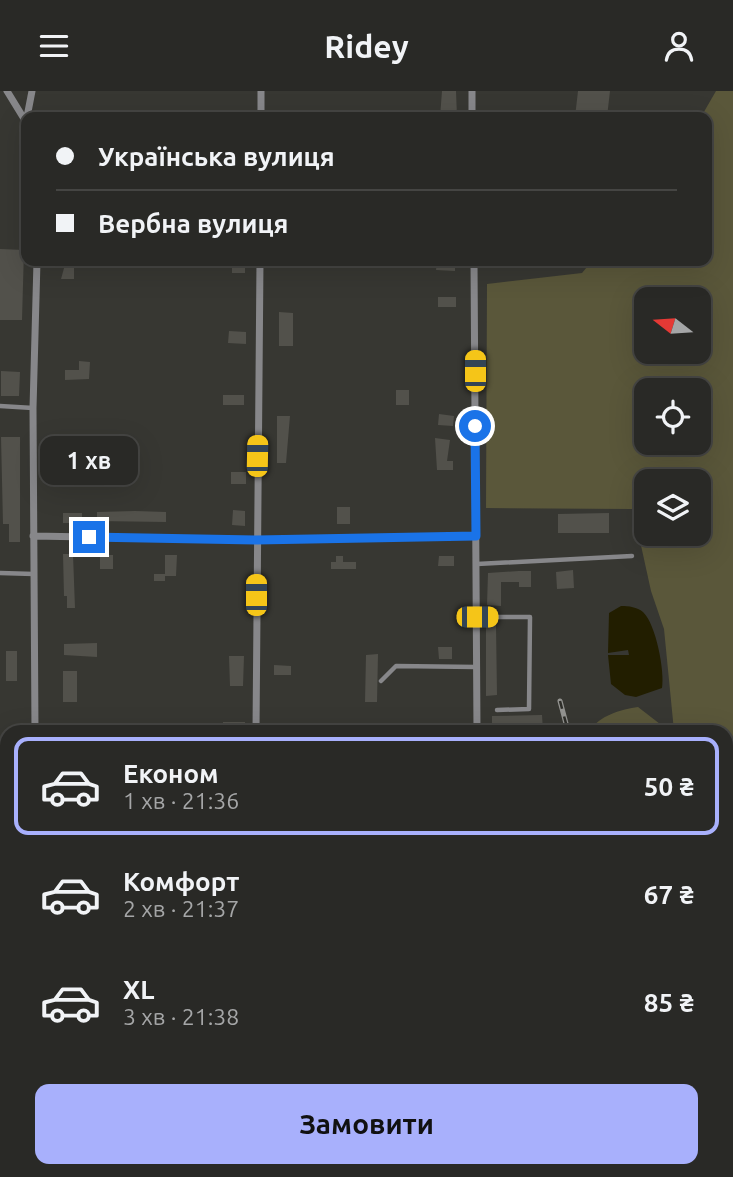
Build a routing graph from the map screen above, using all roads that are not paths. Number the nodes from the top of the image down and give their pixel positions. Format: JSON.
{"nodes":[{"id":1,"x":7,"y":91,"type":"edge"},
{"id":2,"x":32,"y":91,"type":"edge"},
{"id":3,"x":261,"y":91,"type":"edge"},
{"id":4,"x":472,"y":91,"type":"edge"},
{"id":5,"x":22,"y":112,"type":"edge"},
{"id":6,"x":28,"y":112,"type":"edge"},
{"id":7,"x":261,"y":112,"type":"edge"},
{"id":8,"x":472,"y":112,"type":"edge"},
{"id":9,"x":37,"y":266,"type":"edge"},
{"id":10,"x":260,"y":266,"type":"edge"},
{"id":11,"x":474,"y":266,"type":"edge"},
{"id":12,"x":0,"y":406,"type":"edge"},
{"id":13,"x":33,"y":408,"type":"junction"},
{"id":14,"x":33,"y":536,"type":"junction"},
{"id":15,"x":476,"y":536,"type":"junction"},
{"id":16,"x":256,"y":540,"type":"junction"},
{"id":17,"x":632,"y":556,"type":"dead end"},
{"id":18,"x":477,"y":565,"type":"junction"},
{"id":19,"x":0,"y":573,"type":"edge"},
{"id":20,"x":34,"y":574,"type":"junction"},
{"id":21,"x":477,"y":617,"type":"junction"},
{"id":22,"x":477,"y":667,"type":"junction"},
{"id":23,"x":381,"y":681,"type":"dead end"},
{"id":24,"x":497,"y":710,"type":"dead end"},
{"id":25,"x":35,"y":725,"type":"edge"},
{"id":26,"x":256,"y":725,"type":"edge"},
{"id":27,"x":477,"y":725,"type":"edge"}],
"edges":[{"from":1,"to":5,"type":"street"},
{"from":2,"to":6,"type":"street"},
{"from":3,"to":7,"type":"street"},
{"from":4,"to":8,"type":"street"},
{"from":9,"to":13,"type":"street"},
{"from":10,"to":16,"type":"street"},
{"from":11,"to":15,"type":"street"},
{"from":12,"to":13,"type":"lane"},
{"from":13,"to":14,"type":"street"},
{"from":14,"to":16,"type":"street"},
{"from":14,"to":20,"type":"street"},
{"from":15,"to":16,"type":"street"},
{"from":15,"to":18,"type":"street"},
{"from":16,"to":26,"type":"street"},
{"from":17,"to":18,"type":"lane"},
{"from":18,"to":21,"type":"street"},
{"from":19,"to":20,"type":"lane"},
{"from":20,"to":25,"type":"street"},
{"from":21,"to":22,"type":"street"},
{"from":21,"to":24,"type":"lane"},
{"from":22,"to":23,"type":"lane"},
{"from":22,"to":27,"type":"street"}]}
